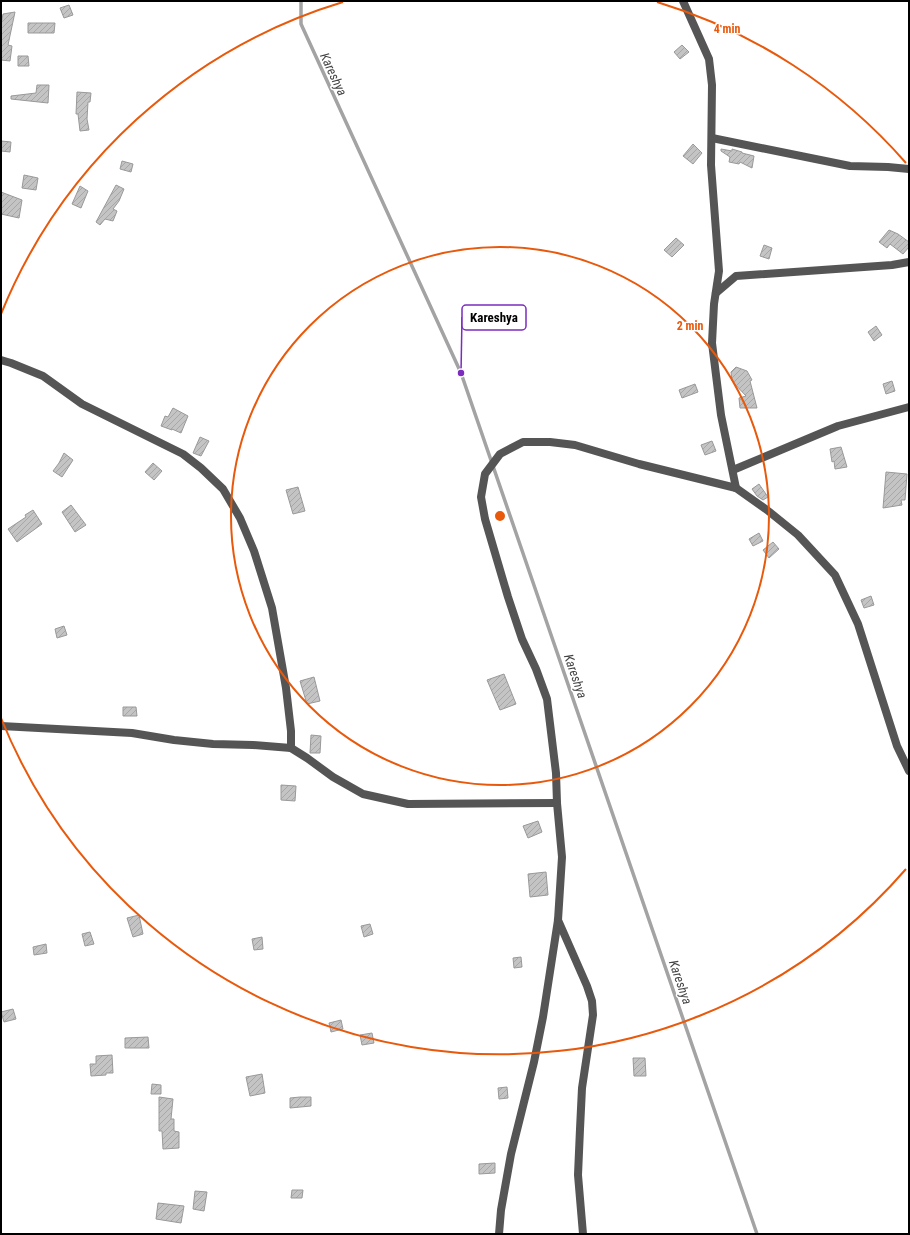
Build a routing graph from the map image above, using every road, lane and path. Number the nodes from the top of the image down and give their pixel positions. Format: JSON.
{"nodes":[{"id":1,"x":683,"y":1,"type":"edge"},
{"id":2,"x":712,"y":138,"type":"junction"},
{"id":3,"x":909,"y":170,"type":"edge"},
{"id":4,"x":909,"y":262,"type":"edge"},
{"id":5,"x":716,"y":293,"type":"junction"},
{"id":6,"x":1,"y":360,"type":"edge"},
{"id":7,"x":909,"y":407,"type":"edge"},
{"id":8,"x":733,"y":470,"type":"junction"},
{"id":9,"x":736,"y":488,"type":"junction"},
{"id":10,"x":1,"y":726,"type":"edge"},
{"id":11,"x":291,"y":748,"type":"junction"},
{"id":12,"x":909,"y":772,"type":"edge"},
{"id":13,"x":557,"y":803,"type":"junction"},
{"id":14,"x":558,"y":920,"type":"junction"},
{"id":15,"x":499,"y":1234,"type":"edge"},
{"id":16,"x":583,"y":1234,"type":"edge"}],
"edges":[{"from":1,"to":2,"type":"street"},
{"from":2,"to":3,"type":"street"},
{"from":2,"to":5,"type":"street"},
{"from":4,"to":5,"type":"street"},
{"from":5,"to":8,"type":"street"},
{"from":6,"to":11,"type":"street"},
{"from":7,"to":8,"type":"street"},
{"from":8,"to":9,"type":"street"},
{"from":9,"to":12,"type":"street"},
{"from":9,"to":13,"type":"street"},
{"from":10,"to":11,"type":"street"},
{"from":11,"to":13,"type":"street"},
{"from":13,"to":14,"type":"street"},
{"from":14,"to":15,"type":"street"},
{"from":14,"to":16,"type":"street"}]}
